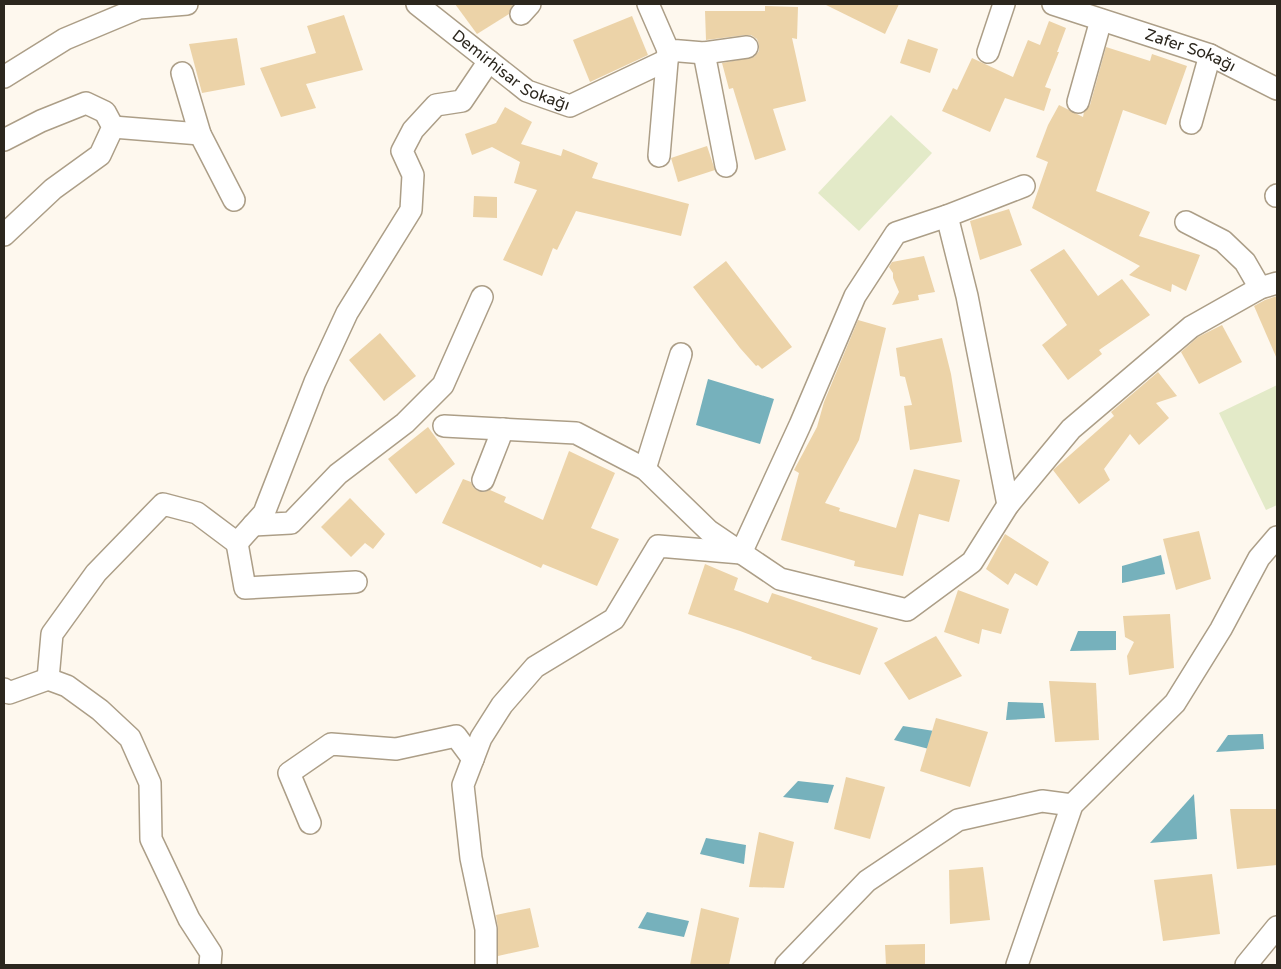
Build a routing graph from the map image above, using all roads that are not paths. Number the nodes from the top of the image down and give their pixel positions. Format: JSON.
{"nodes":[{"id":1,"x":187,"y":4,"type":"edge"},
{"id":2,"x":417,"y":4,"type":"edge"},
{"id":3,"x":648,"y":4,"type":"edge"},
{"id":4,"x":1004,"y":4,"type":"edge"},
{"id":5,"x":1053,"y":4,"type":"edge"},
{"id":6,"x":1100,"y":20,"type":"junction"},
{"id":7,"x":747,"y":47,"type":"dead end"},
{"id":8,"x":988,"y":52,"type":"dead end"},
{"id":9,"x":704,"y":53,"type":"junction"},
{"id":10,"x":668,"y":55,"type":"junction"},
{"id":11,"x":1210,"y":55,"type":"junction"},
{"id":12,"x":490,"y":61,"type":"junction"},
{"id":13,"x":182,"y":73,"type":"dead end"},
{"id":14,"x":4,"y":77,"type":"edge"},
{"id":15,"x":1277,"y":89,"type":"edge"},
{"id":16,"x":1078,"y":102,"type":"dead end"},
{"id":17,"x":1191,"y":123,"type":"dead end"},
{"id":18,"x":113,"y":127,"type":"junction"},
{"id":19,"x":200,"y":134,"type":"junction"},
{"id":20,"x":4,"y":140,"type":"edge"},
{"id":21,"x":659,"y":156,"type":"dead end"},
{"id":22,"x":726,"y":166,"type":"dead end"},
{"id":23,"x":1024,"y":186,"type":"dead end"},
{"id":24,"x":234,"y":200,"type":"dead end"},
{"id":25,"x":947,"y":216,"type":"junction"},
{"id":26,"x":1186,"y":222,"type":"dead end"},
{"id":27,"x":4,"y":235,"type":"edge"},
{"id":28,"x":1269,"y":286,"type":"edge"},
{"id":29,"x":482,"y":297,"type":"dead end"},
{"id":30,"x":681,"y":354,"type":"dead end"},
{"id":31,"x":444,"y":426,"type":"dead end"},
{"id":32,"x":503,"y":429,"type":"junction"},
{"id":33,"x":645,"y":469,"type":"junction"},
{"id":34,"x":483,"y":480,"type":"dead end"},
{"id":35,"x":1008,"y":505,"type":"junction"},
{"id":36,"x":253,"y":525,"type":"junction"},
{"id":37,"x":1277,"y":537,"type":"edge"},
{"id":38,"x":237,"y":543,"type":"junction"},
{"id":39,"x":741,"y":553,"type":"junction"},
{"id":40,"x":356,"y":582,"type":"dead end"},
{"id":41,"x":48,"y":678,"type":"junction"},
{"id":42,"x":4,"y":688,"type":"edge"},
{"id":43,"x":473,"y":759,"type":"junction"},
{"id":44,"x":1072,"y":805,"type":"junction"},
{"id":45,"x":310,"y":823,"type":"dead end"},
{"id":46,"x":1277,"y":927,"type":"edge"},
{"id":47,"x":484,"y":963,"type":"edge"},
{"id":48,"x":210,"y":965,"type":"edge"},
{"id":49,"x":786,"y":965,"type":"edge"},
{"id":50,"x":1017,"y":965,"type":"edge"},
{"id":51,"x":1246,"y":965,"type":"edge"}],
"edges":[{"from":1,"to":14,"type":"street"},
{"from":2,"to":12,"type":"street","name":"Demirhisar Sokağı"},
{"from":3,"to":10,"type":"street"},
{"from":4,"to":8,"type":"street"},
{"from":5,"to":6,"type":"street","name":"Zafer Sokağı"},
{"from":6,"to":11,"type":"street","name":"Zafer Sokağı"},
{"from":6,"to":16,"type":"street"},
{"from":7,"to":9,"type":"street"},
{"from":9,"to":10,"type":"street"},
{"from":9,"to":22,"type":"street"},
{"from":10,"to":12,"type":"street","name":"Demirhisar Sokağı"},
{"from":10,"to":21,"type":"street"},
{"from":11,"to":15,"type":"street","name":"Zafer Sokağı"},
{"from":11,"to":17,"type":"street"},
{"from":12,"to":36,"type":"street"},
{"from":13,"to":19,"type":"street"},
{"from":18,"to":19,"type":"street"},
{"from":18,"to":20,"type":"street"},
{"from":18,"to":27,"type":"street"},
{"from":19,"to":24,"type":"street"},
{"from":23,"to":25,"type":"street"},
{"from":25,"to":35,"type":"street"},
{"from":25,"to":39,"type":"street"},
{"from":26,"to":28,"type":"street"},
{"from":28,"to":35,"type":"street"},
{"from":29,"to":36,"type":"street"},
{"from":30,"to":33,"type":"street"},
{"from":31,"to":32,"type":"street"},
{"from":32,"to":33,"type":"street"},
{"from":32,"to":34,"type":"street"},
{"from":33,"to":39,"type":"street"},
{"from":35,"to":39,"type":"street"},
{"from":36,"to":38,"type":"street"},
{"from":37,"to":44,"type":"street"},
{"from":38,"to":40,"type":"street"},
{"from":38,"to":41,"type":"street"},
{"from":39,"to":43,"type":"street"},
{"from":41,"to":42,"type":"street"},
{"from":41,"to":48,"type":"street"},
{"from":43,"to":45,"type":"street"},
{"from":43,"to":47,"type":"street"},
{"from":44,"to":49,"type":"street"},
{"from":44,"to":50,"type":"street"},
{"from":46,"to":51,"type":"street"}]}
